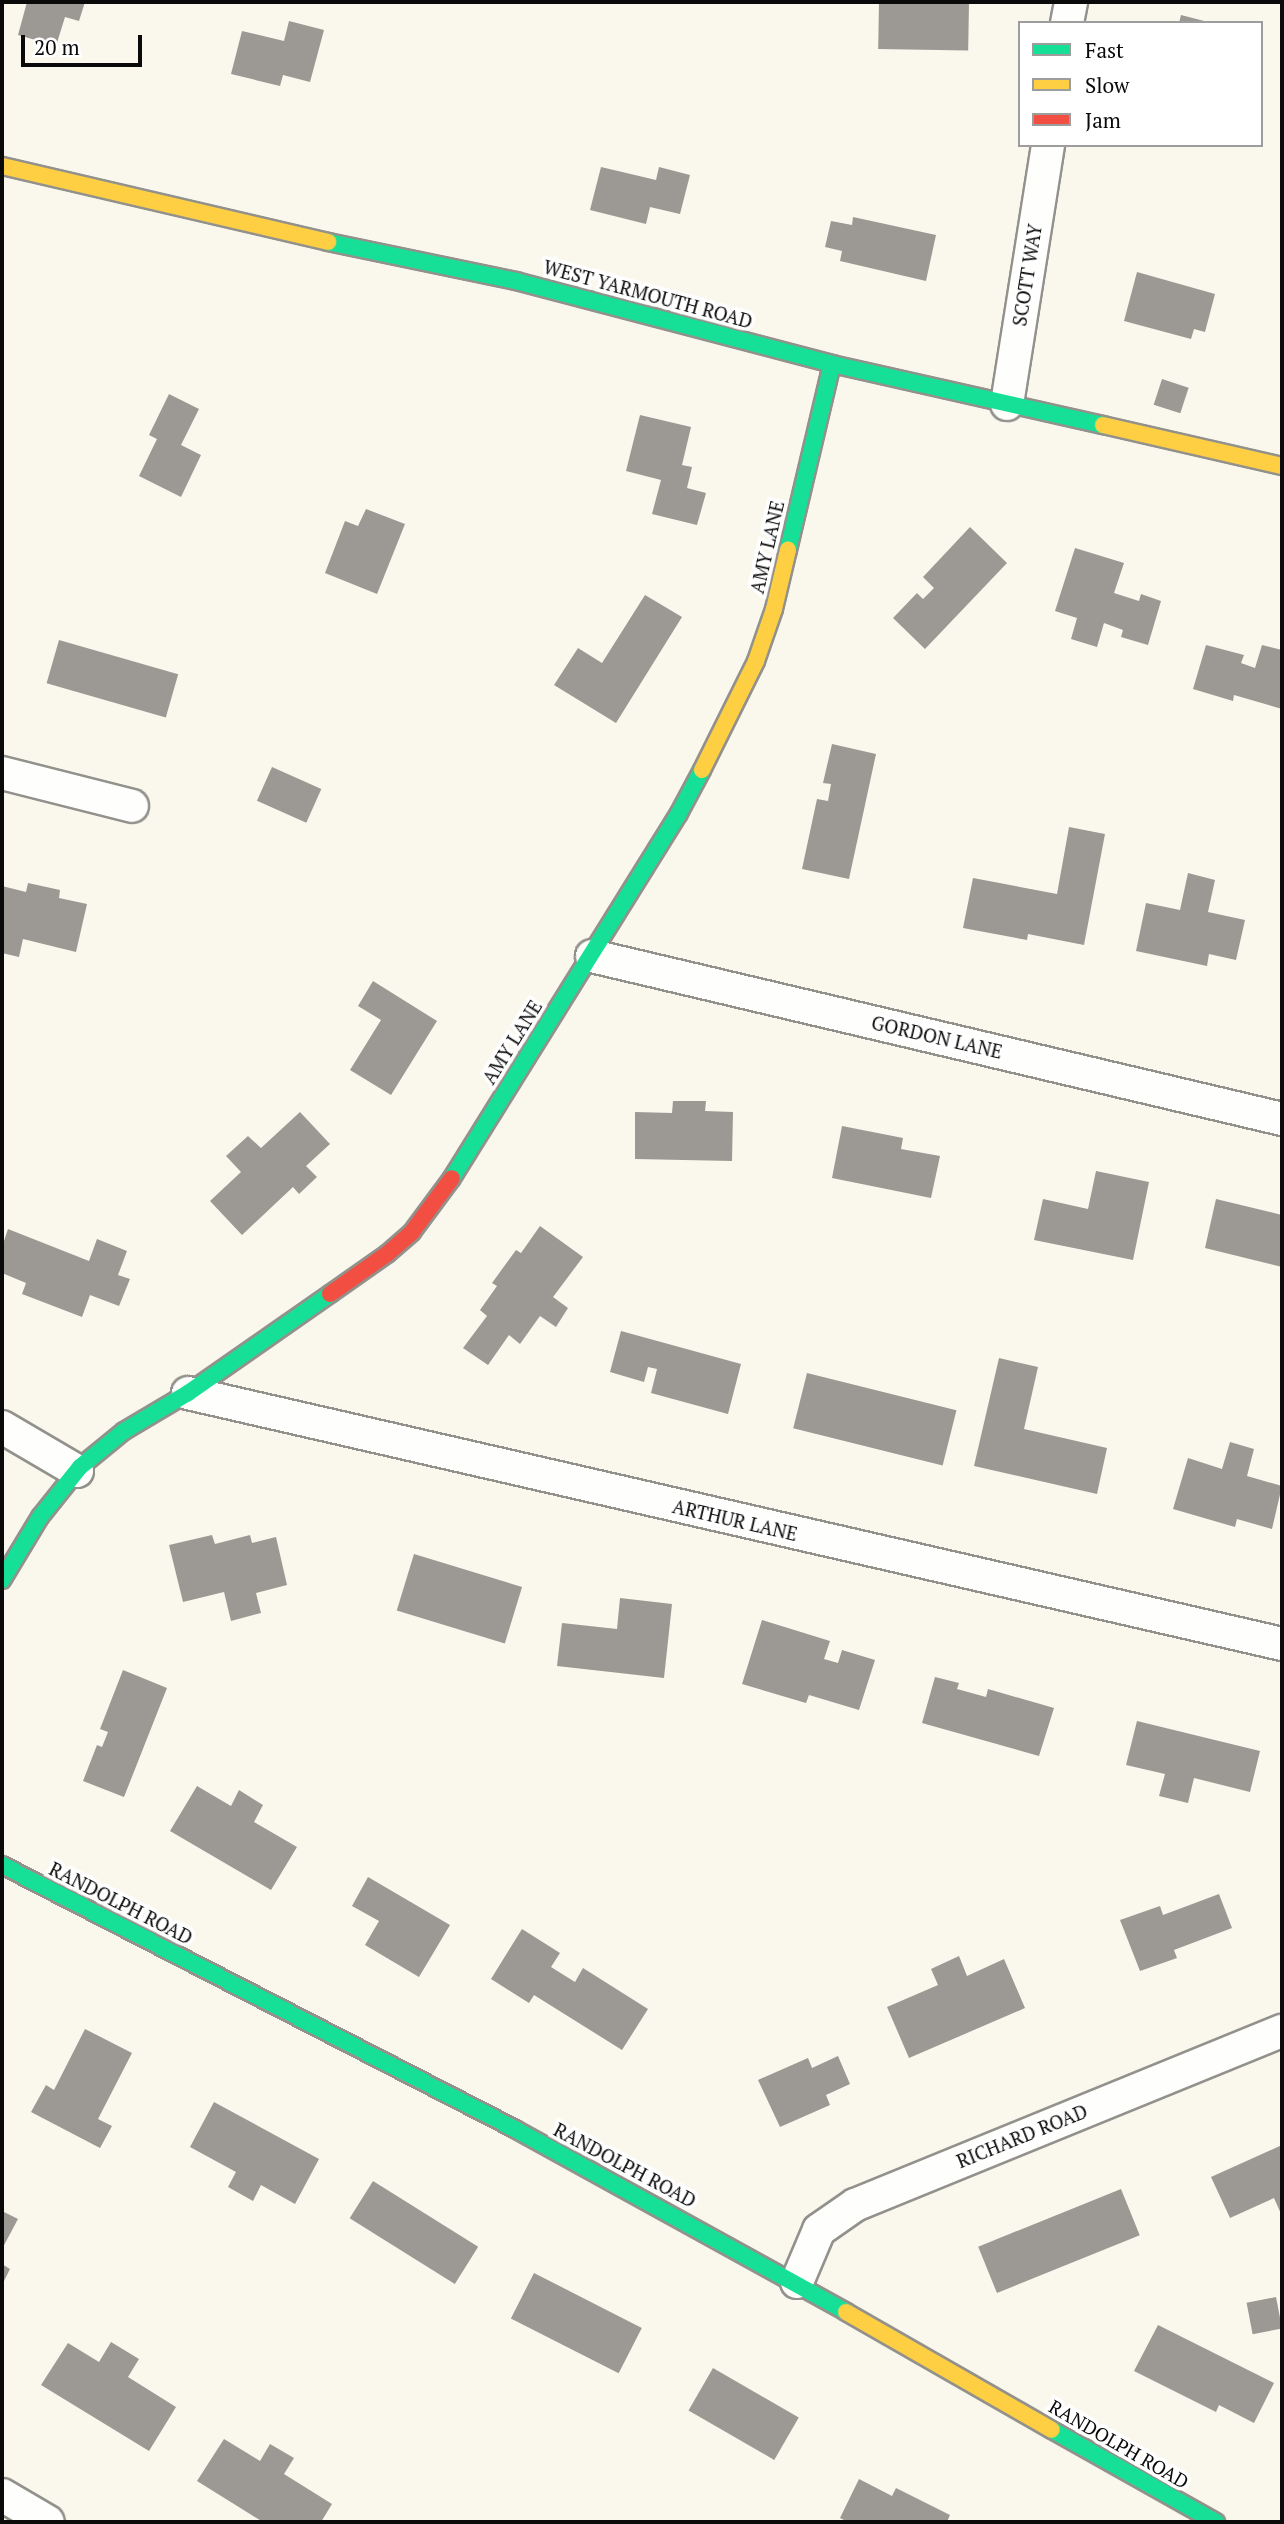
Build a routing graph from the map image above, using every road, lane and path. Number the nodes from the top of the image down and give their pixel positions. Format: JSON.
{"nodes":[{"id":1,"x":1071,"y":2,"type":"edge"},
{"id":2,"x":1068,"y":21,"type":"edge"},
{"id":3,"x":1048,"y":147,"type":"edge"},
{"id":4,"x":2,"y":166,"type":"edge"},
{"id":5,"x":832,"y":364,"type":"junction"},
{"id":6,"x":1007,"y":404,"type":"junction"},
{"id":7,"x":1282,"y":466,"type":"edge"},
{"id":8,"x":2,"y":773,"type":"edge"},
{"id":9,"x":132,"y":806,"type":"dead end"},
{"id":10,"x":592,"y":956,"type":"junction"},
{"id":11,"x":1282,"y":1119,"type":"edge"},
{"id":12,"x":188,"y":1393,"type":"junction"},
{"id":13,"x":2,"y":1427,"type":"edge"},
{"id":14,"x":77,"y":1471,"type":"junction"},
{"id":15,"x":2,"y":1580,"type":"edge"},
{"id":16,"x":1282,"y":1644,"type":"edge"},
{"id":17,"x":2,"y":1865,"type":"edge"},
{"id":18,"x":1282,"y":2031,"type":"edge"},
{"id":19,"x":797,"y":2282,"type":"junction"},
{"id":20,"x":2,"y":2495,"type":"edge"},
{"id":21,"x":48,"y":2522,"type":"edge"},
{"id":22,"x":1216,"y":2522,"type":"edge"}],
"edges":[{"from":1,"to":2,"type":"street"},
{"from":3,"to":6,"type":"street","name":"SCOTT WAY"},
{"from":4,"to":5,"type":"street","name":"WEST YARMOUTH ROAD"},
{"from":5,"to":6,"type":"street","name":"WEST YARMOUTH ROAD"},
{"from":5,"to":10,"type":"street","name":"AMY LANE"},
{"from":6,"to":7,"type":"street","name":"WEST YARMOUTH ROAD"},
{"from":8,"to":9,"type":"street"},
{"from":10,"to":11,"type":"street","name":"GORDON LANE"},
{"from":10,"to":12,"type":"street","name":"AMY LANE"},
{"from":12,"to":14,"type":"street","name":"AMY LANE"},
{"from":12,"to":16,"type":"street","name":"ARTHUR LANE"},
{"from":13,"to":14,"type":"street"},
{"from":14,"to":15,"type":"street","name":"AMY LANE"},
{"from":17,"to":19,"type":"street","name":"RANDOLPH ROAD"},
{"from":18,"to":19,"type":"street","name":"RICHARD ROAD"},
{"from":19,"to":22,"type":"street","name":"RANDOLPH ROAD"},
{"from":20,"to":21,"type":"street"}]}
